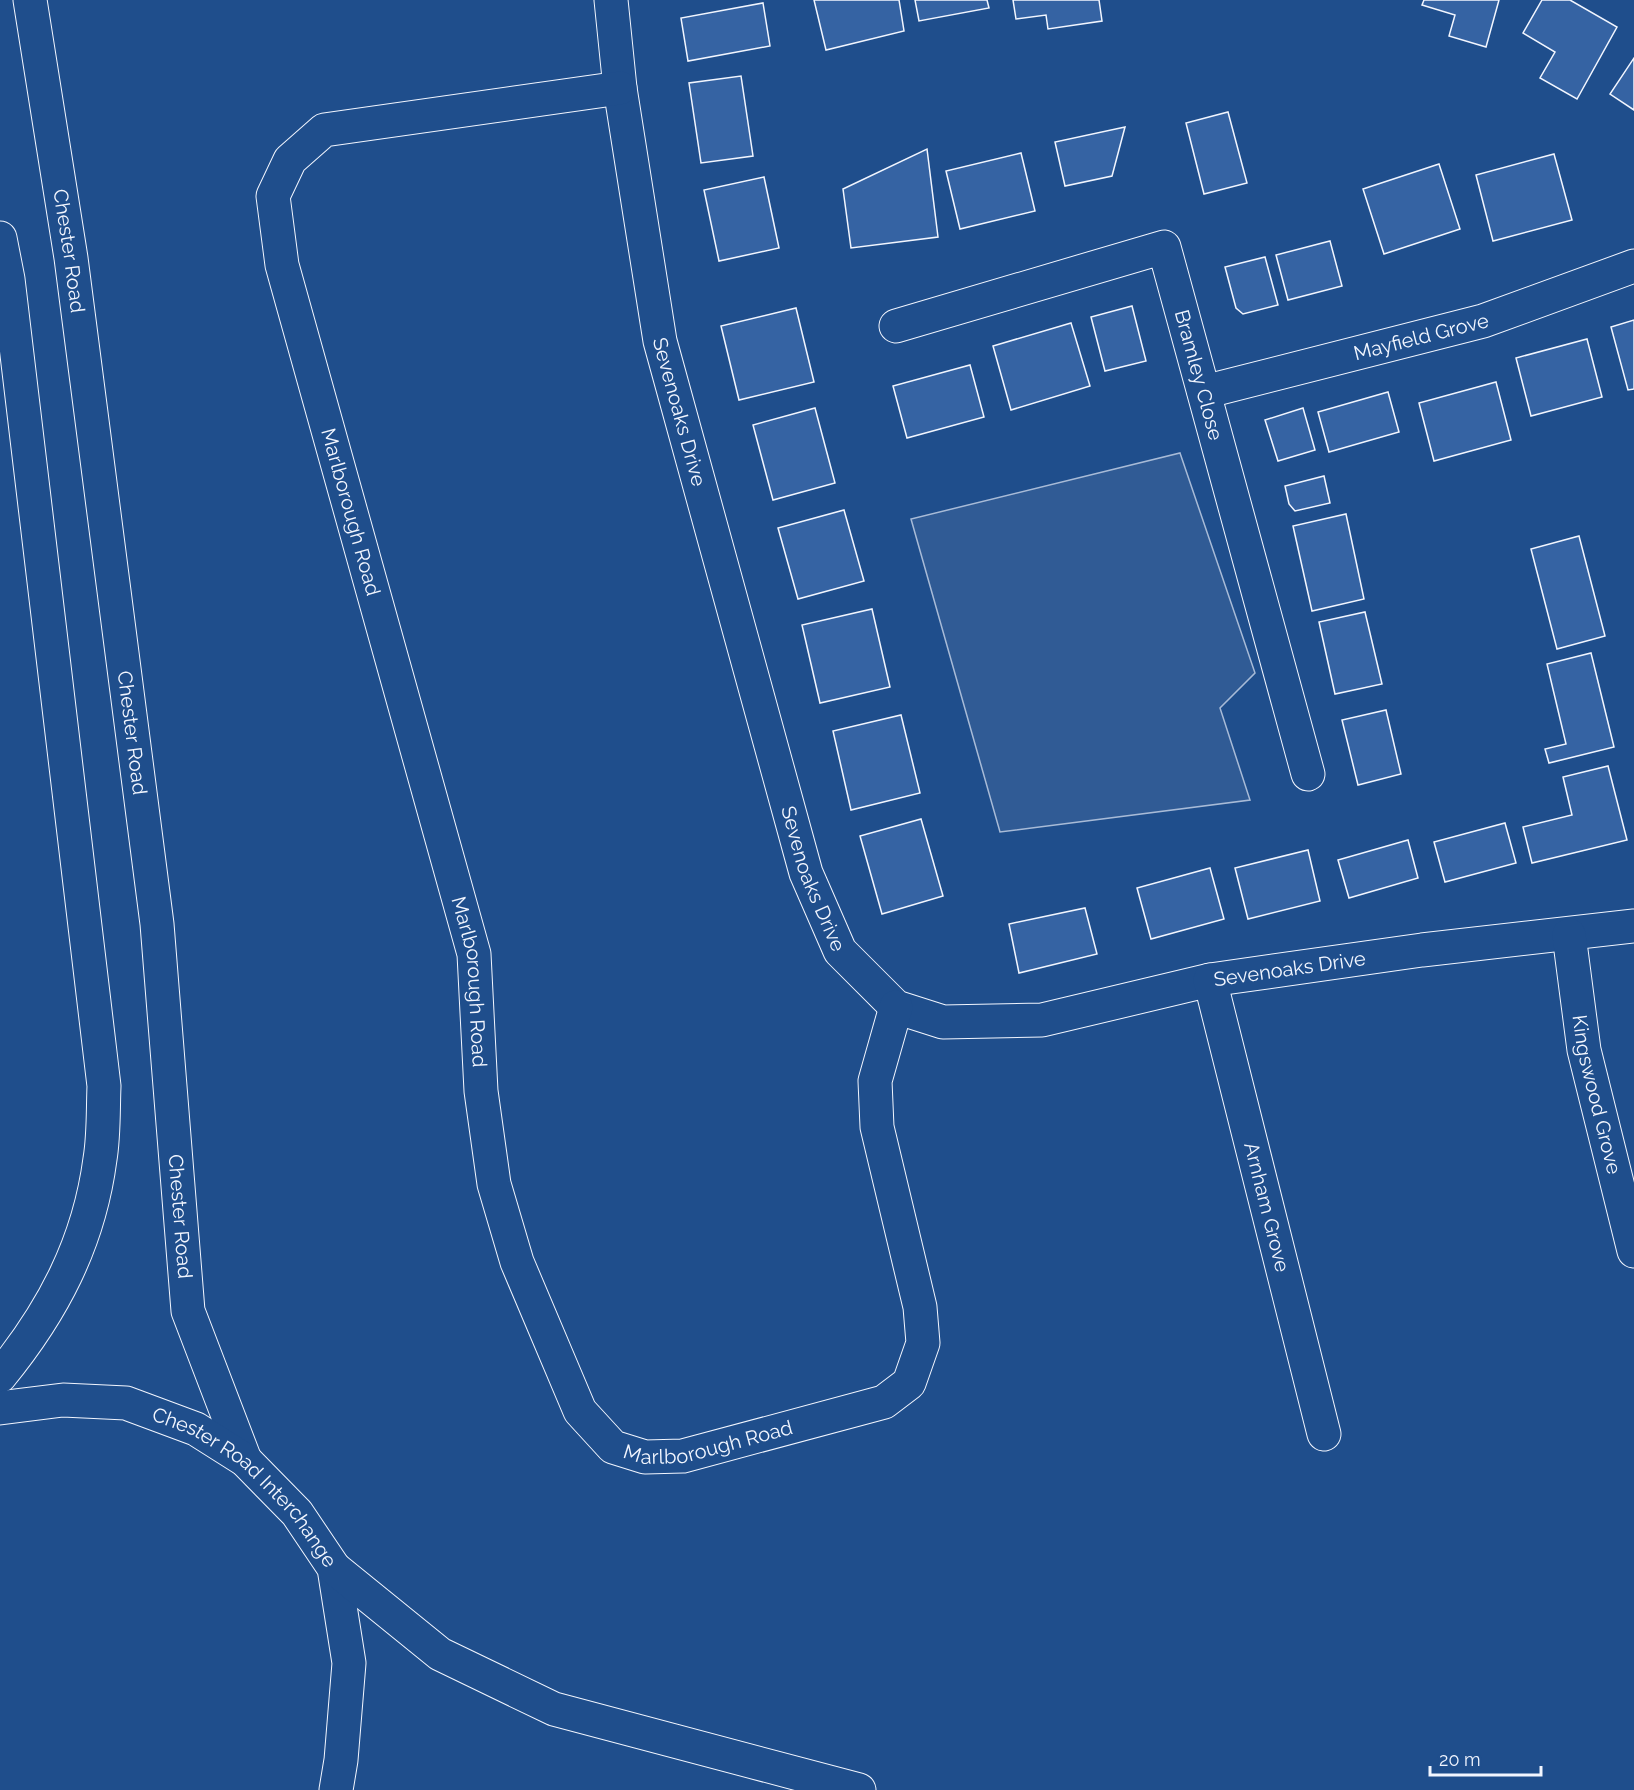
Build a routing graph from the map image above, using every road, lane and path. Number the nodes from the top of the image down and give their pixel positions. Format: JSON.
{"nodes":[{"id":1,"x":30,"y":0,"type":"edge"},
{"id":2,"x":610,"y":0,"type":"edge"},
{"id":3,"x":620,"y":88,"type":"junction"},
{"id":4,"x":0,"y":238,"type":"edge"},
{"id":5,"x":1634,"y":266,"type":"edge"},
{"id":6,"x":896,"y":326,"type":"dead end"},
{"id":7,"x":1204,"y":392,"type":"junction"},
{"id":8,"x":1308,"y":774,"type":"dead end"},
{"id":9,"x":1634,"y":926,"type":"edge"},
{"id":10,"x":1569,"y":935,"type":"junction"},
{"id":11,"x":1210,"y":980,"type":"junction"},
{"id":12,"x":896,"y":1007,"type":"junction"},
{"id":13,"x":1634,"y":1251,"type":"edge"},
{"id":14,"x":0,"y":1376,"type":"edge"},
{"id":15,"x":0,"y":1408,"type":"edge"},
{"id":16,"x":1324,"y":1434,"type":"dead end"},
{"id":17,"x":245,"y":1460,"type":"junction"},
{"id":18,"x":334,"y":1569,"type":"junction"},
{"id":19,"x":338,"y":1775,"type":"edge"},
{"id":20,"x":860,"y":1790,"type":"edge"}],
"edges":[{"from":1,"to":17,"type":"main road","name":"Chester Road"},
{"from":2,"to":3,"type":"main road","name":"Sevenoaks Drive"},
{"from":3,"to":12,"type":"main road","name":"Sevenoaks Drive"},
{"from":3,"to":12,"type":"main road","name":"Marlborough Road"},
{"from":4,"to":14,"type":"main road"},
{"from":5,"to":7,"type":"main road","name":"Mayfield Grove"},
{"from":6,"to":7,"type":"main road","name":"Bramley Close"},
{"from":7,"to":8,"type":"main road","name":"Bramley Close"},
{"from":9,"to":10,"type":"main road","name":"Sevenoaks Drive"},
{"from":10,"to":11,"type":"main road","name":"Sevenoaks Drive"},
{"from":10,"to":13,"type":"main road","name":"Kingswood Grove"},
{"from":11,"to":12,"type":"main road","name":"Sevenoaks Drive"},
{"from":11,"to":16,"type":"main road","name":"Arnham Grove"},
{"from":15,"to":17,"type":"main road","name":"Chester Road Interchange"},
{"from":17,"to":18,"type":"main road","name":"Chester Road Interchange"},
{"from":18,"to":19,"type":"main road","name":"Chester Road Interchange"},
{"from":18,"to":20,"type":"main road"}]}
